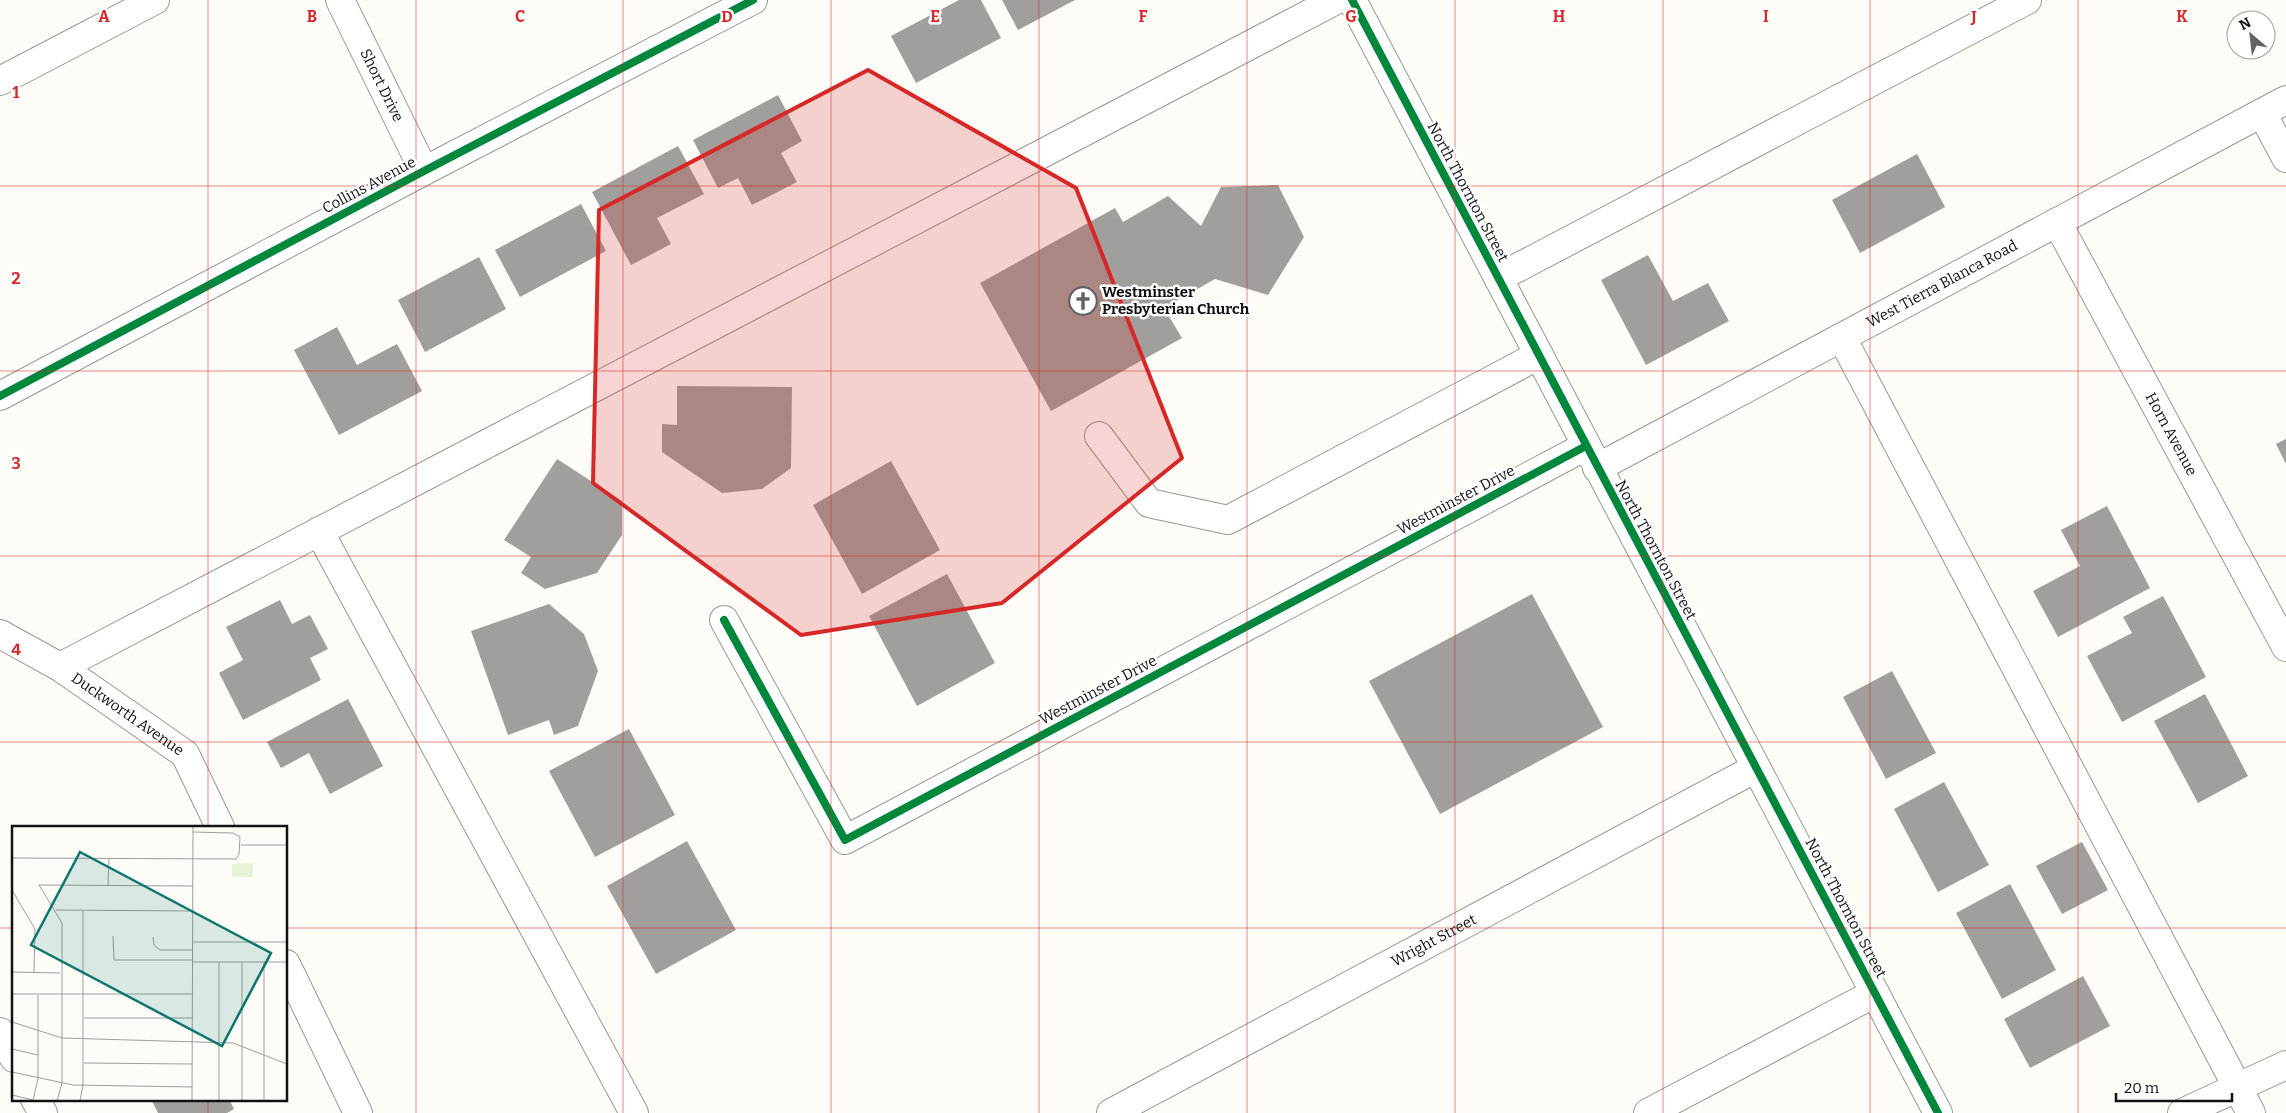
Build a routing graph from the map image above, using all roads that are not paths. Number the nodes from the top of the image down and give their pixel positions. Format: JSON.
{"nodes":[{"id":1,"x":155,"y":0,"type":"edge"},
{"id":2,"x":340,"y":0,"type":"edge"},
{"id":3,"x":753,"y":0,"type":"edge"},
{"id":4,"x":1336,"y":0,"type":"edge"},
{"id":5,"x":1352,"y":0,"type":"edge"},
{"id":6,"x":2027,"y":0,"type":"edge"},
{"id":7,"x":0,"y":81,"type":"edge"},
{"id":8,"x":2286,"y":100,"type":"edge"},
{"id":9,"x":2262,"y":112,"type":"junction"},
{"id":10,"x":2286,"y":158,"type":"edge"},
{"id":11,"x":424,"y":171,"type":"junction"},
{"id":12,"x":2057,"y":222,"type":"junction"},
{"id":13,"x":1498,"y":278,"type":"junction"},
{"id":14,"x":1842,"y":338,"type":"junction"},
{"id":15,"x":1539,"y":355,"type":"junction"},
{"id":16,"x":0,"y":396,"type":"edge"},
{"id":17,"x":1099,"y":436,"type":"dead end"},
{"id":18,"x":1592,"y":457,"type":"junction"},
{"id":19,"x":319,"y":531,"type":"junction"},
{"id":20,"x":724,"y":620,"type":"dead end"},
{"id":21,"x":0,"y":634,"type":"edge"},
{"id":22,"x":2286,"y":647,"type":"edge"},
{"id":23,"x":60,"y":667,"type":"junction"},
{"id":24,"x":1756,"y":768,"type":"junction"},
{"id":25,"x":220,"y":826,"type":"edge"},
{"id":26,"x":288,"y":968,"type":"edge"},
{"id":27,"x":1875,"y":993,"type":"junction"},
{"id":28,"x":0,"y":1032,"type":"edge"},
{"id":29,"x":12,"y":1054,"type":"edge"},
{"id":30,"x":2286,"y":1065,"type":"edge"},
{"id":31,"x":2238,"y":1088,"type":"junction"},
{"id":32,"x":36,"y":1100,"type":"edge"},
{"id":33,"x":43,"y":1113,"type":"edge"},
{"id":34,"x":358,"y":1113,"type":"edge"},
{"id":35,"x":634,"y":1113,"type":"edge"},
{"id":36,"x":1111,"y":1113,"type":"edge"},
{"id":37,"x":1648,"y":1113,"type":"edge"},
{"id":38,"x":1938,"y":1113,"type":"edge"},
{"id":39,"x":2182,"y":1113,"type":"edge"},
{"id":40,"x":2251,"y":1113,"type":"edge"}],
"edges":[{"from":1,"to":7,"type":"street"},
{"from":2,"to":11,"type":"street","name":"Short Drive"},
{"from":3,"to":11,"type":"street","name":"Collins Avenue"},
{"from":4,"to":19,"type":"street"},
{"from":5,"to":13,"type":"street","name":"North Thornton Street"},
{"from":6,"to":13,"type":"street"},
{"from":8,"to":9,"type":"street","name":"West Tierra Blanca Road"},
{"from":9,"to":10,"type":"street"},
{"from":9,"to":12,"type":"street","name":"West Tierra Blanca Road"},
{"from":11,"to":16,"type":"street","name":"Collins Avenue"},
{"from":12,"to":14,"type":"street","name":"West Tierra Blanca Road"},
{"from":12,"to":22,"type":"street","name":"Horn Avenue"},
{"from":13,"to":15,"type":"street","name":"North Thornton Street"},
{"from":14,"to":18,"type":"street","name":"West Tierra Blanca Road"},
{"from":14,"to":31,"type":"street"},
{"from":15,"to":17,"type":"street"},
{"from":15,"to":18,"type":"street","name":"North Thornton Street"},
{"from":18,"to":20,"type":"street","name":"Westminster Drive"},
{"from":18,"to":24,"type":"street","name":"North Thornton Street"},
{"from":19,"to":23,"type":"street"},
{"from":19,"to":35,"type":"street"},
{"from":21,"to":23,"type":"street","name":"Duckworth Avenue"},
{"from":23,"to":25,"type":"street","name":"Duckworth Avenue"},
{"from":24,"to":27,"type":"street","name":"North Thornton Street"},
{"from":24,"to":36,"type":"street","name":"Wright Street"},
{"from":26,"to":34,"type":"street"},
{"from":27,"to":37,"type":"street"},
{"from":27,"to":38,"type":"street","name":"North Thornton Street"},
{"from":28,"to":29,"type":"street"},
{"from":30,"to":31,"type":"street"},
{"from":31,"to":39,"type":"street"},
{"from":31,"to":40,"type":"street"},
{"from":32,"to":33,"type":"street"}]}
